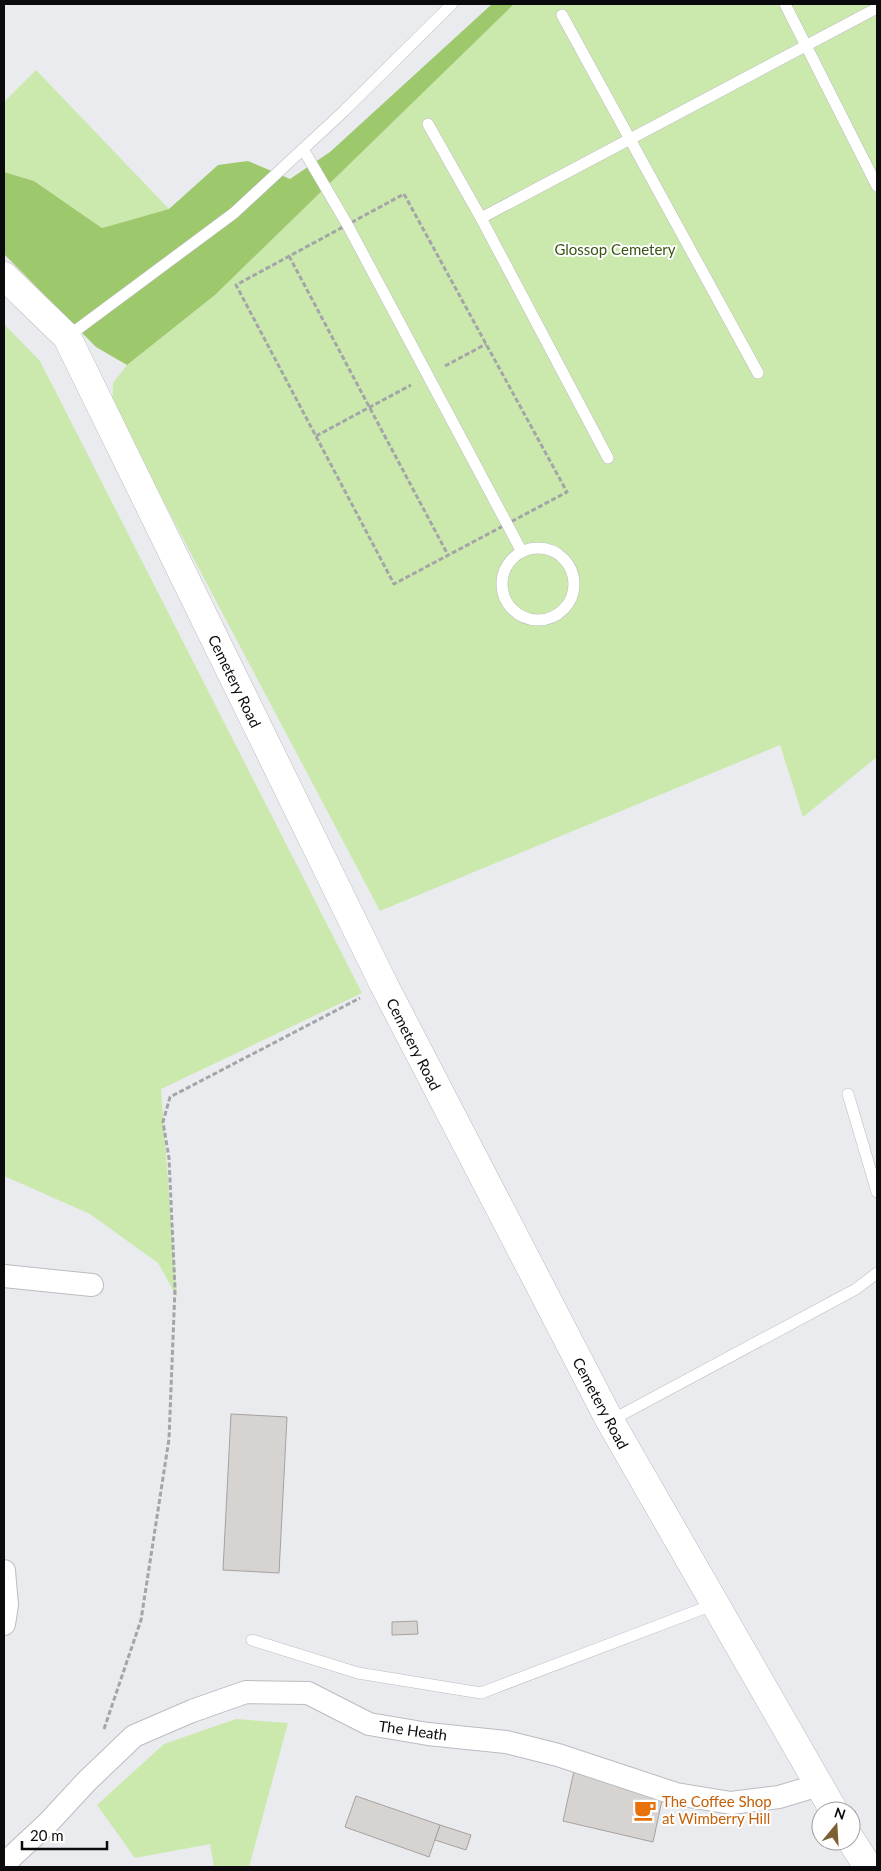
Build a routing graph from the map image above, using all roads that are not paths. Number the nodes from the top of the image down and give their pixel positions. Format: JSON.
{"nodes":[{"id":1,"x":452,"y":4,"type":"edge"},
{"id":2,"x":785,"y":4,"type":"edge"},
{"id":3,"x":877,"y":8,"type":"edge"},
{"id":4,"x":562,"y":15,"type":"dead end"},
{"id":5,"x":807,"y":45,"type":"junction"},
{"id":6,"x":428,"y":124,"type":"dead end"},
{"id":7,"x":629,"y":139,"type":"junction"},
{"id":8,"x":303,"y":149,"type":"junction"},
{"id":9,"x":877,"y":186,"type":"edge"},
{"id":10,"x":481,"y":218,"type":"junction"},
{"id":11,"x":4,"y":276,"type":"edge"},
{"id":12,"x":66,"y":337,"type":"junction"},
{"id":13,"x":758,"y":373,"type":"dead end"},
{"id":14,"x":608,"y":458,"type":"dead end"},
{"id":15,"x":522,"y":552,"type":"junction"},
{"id":16,"x":848,"y":1094,"type":"dead end"},
{"id":17,"x":877,"y":1192,"type":"edge"},
{"id":18,"x":877,"y":1273,"type":"edge"},
{"id":19,"x":4,"y":1276,"type":"edge"},
{"id":20,"x":92,"y":1285,"type":"dead end"},
{"id":21,"x":610,"y":1421,"type":"junction"},
{"id":22,"x":4,"y":1571,"type":"edge"},
{"id":23,"x":715,"y":1604,"type":"junction"},
{"id":24,"x":4,"y":1624,"type":"edge"},
{"id":25,"x":252,"y":1640,"type":"dead end"},
{"id":26,"x":819,"y":1785,"type":"junction"},
{"id":27,"x":828,"y":1801,"type":"edge"},
{"id":28,"x":4,"y":1864,"type":"edge"}],
"edges":[{"from":1,"to":8,"type":"lane"},
{"from":2,"to":5,"type":"lane"},
{"from":3,"to":5,"type":"lane"},
{"from":4,"to":7,"type":"lane"},
{"from":5,"to":7,"type":"lane"},
{"from":5,"to":9,"type":"lane"},
{"from":6,"to":10,"type":"lane"},
{"from":7,"to":10,"type":"lane"},
{"from":7,"to":13,"type":"lane"},
{"from":8,"to":12,"type":"lane"},
{"from":8,"to":15,"type":"lane"},
{"from":10,"to":14,"type":"lane"},
{"from":11,"to":12,"type":"street","name":"Cemetery Road"},
{"from":12,"to":21,"type":"street","name":"Cemetery Road"},
{"from":15,"to":15,"type":"lane"},
{"from":16,"to":17,"type":"lane"},
{"from":18,"to":21,"type":"lane"},
{"from":19,"to":20,"type":"street"},
{"from":21,"to":23,"type":"street","name":"Cemetery Road"},
{"from":22,"to":24,"type":"street"},
{"from":23,"to":25,"type":"lane"},
{"from":23,"to":26,"type":"street","name":"Cemetery Road"},
{"from":26,"to":27,"type":"street","name":"Cemetery Road"},
{"from":26,"to":28,"type":"street","name":"The Heath"}]}
